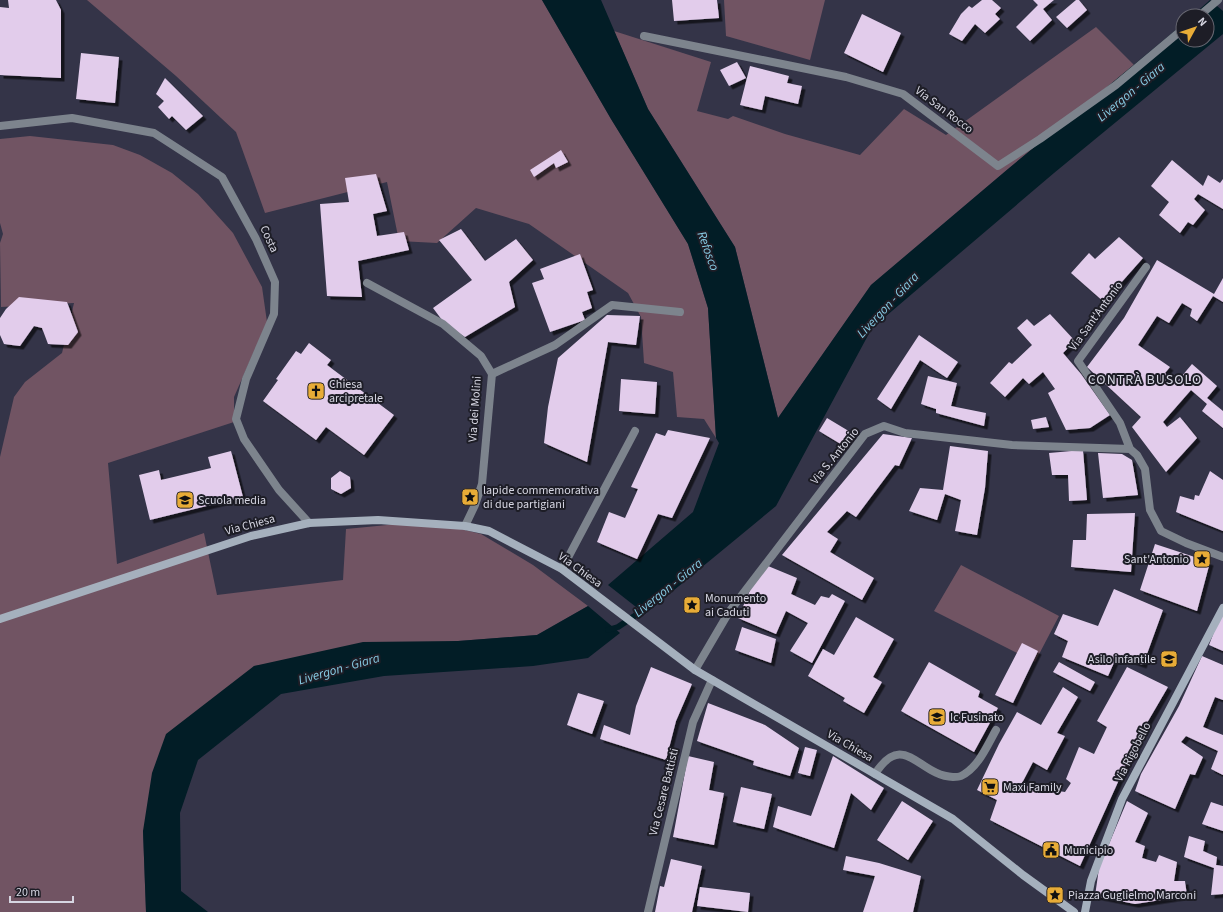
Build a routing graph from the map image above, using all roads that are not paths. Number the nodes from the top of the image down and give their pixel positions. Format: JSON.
{"nodes":[{"id":1,"x":1218,"y":0,"type":"edge"},
{"id":2,"x":1208,"y":8,"type":"edge"},
{"id":3,"x":644,"y":36,"type":"dead end"},
{"id":4,"x":1175,"y":36,"type":"edge"},
{"id":5,"x":0,"y":126,"type":"edge"},
{"id":6,"x":1146,"y":267,"type":"dead end"},
{"id":7,"x":367,"y":283,"type":"dead end"},
{"id":8,"x":680,"y":312,"type":"dead end"},
{"id":9,"x":492,"y":374,"type":"junction"},
{"id":10,"x":635,"y":431,"type":"dead end"},
{"id":11,"x":1130,"y":449,"type":"junction"},
{"id":12,"x":309,"y":523,"type":"junction"},
{"id":13,"x":465,"y":526,"type":"junction"},
{"id":14,"x":1223,"y":557,"type":"edge"},
{"id":15,"x":562,"y":569,"type":"junction"},
{"id":16,"x":1222,"y":609,"type":"edge"},
{"id":17,"x":0,"y":619,"type":"edge"},
{"id":18,"x":695,"y":670,"type":"junction"},
{"id":19,"x":712,"y":680,"type":"junction"},
{"id":20,"x":996,"y":730,"type":"dead end"},
{"id":21,"x":875,"y":774,"type":"junction"},
{"id":22,"x":648,"y":912,"type":"edge"},
{"id":23,"x":1074,"y":912,"type":"edge"},
{"id":24,"x":1085,"y":912,"type":"edge"}],
"edges":[{"from":1,"to":2,"type":"street"},
{"from":3,"to":4,"type":"street","name":"Via San Rocco"},
{"from":5,"to":12,"type":"street","name":"Costa"},
{"from":6,"to":11,"type":"street","name":"Via Sant'Antonio"},
{"from":7,"to":9,"type":"street","name":"Via dei Molini"},
{"from":8,"to":9,"type":"street"},
{"from":9,"to":13,"type":"street","name":"Via dei Molini"},
{"from":10,"to":15,"type":"street"},
{"from":11,"to":14,"type":"street","name":"Via Sant'Antonio"},
{"from":11,"to":18,"type":"street","name":"Via S. Antonio"},
{"from":12,"to":13,"type":"main road","name":"Via Chiesa"},
{"from":12,"to":17,"type":"main road","name":"Via Chiesa"},
{"from":13,"to":15,"type":"main road","name":"Via Chiesa"},
{"from":15,"to":18,"type":"main road","name":"Via Chiesa"},
{"from":16,"to":24,"type":"main road","name":"Via Rigobello"},
{"from":18,"to":19,"type":"main road","name":"Via Chiesa"},
{"from":19,"to":21,"type":"main road","name":"Via Chiesa"},
{"from":19,"to":22,"type":"street","name":"Via Cesare Battisti"},
{"from":20,"to":21,"type":"street"},
{"from":21,"to":23,"type":"main road","name":"Via Chiesa"}]}
